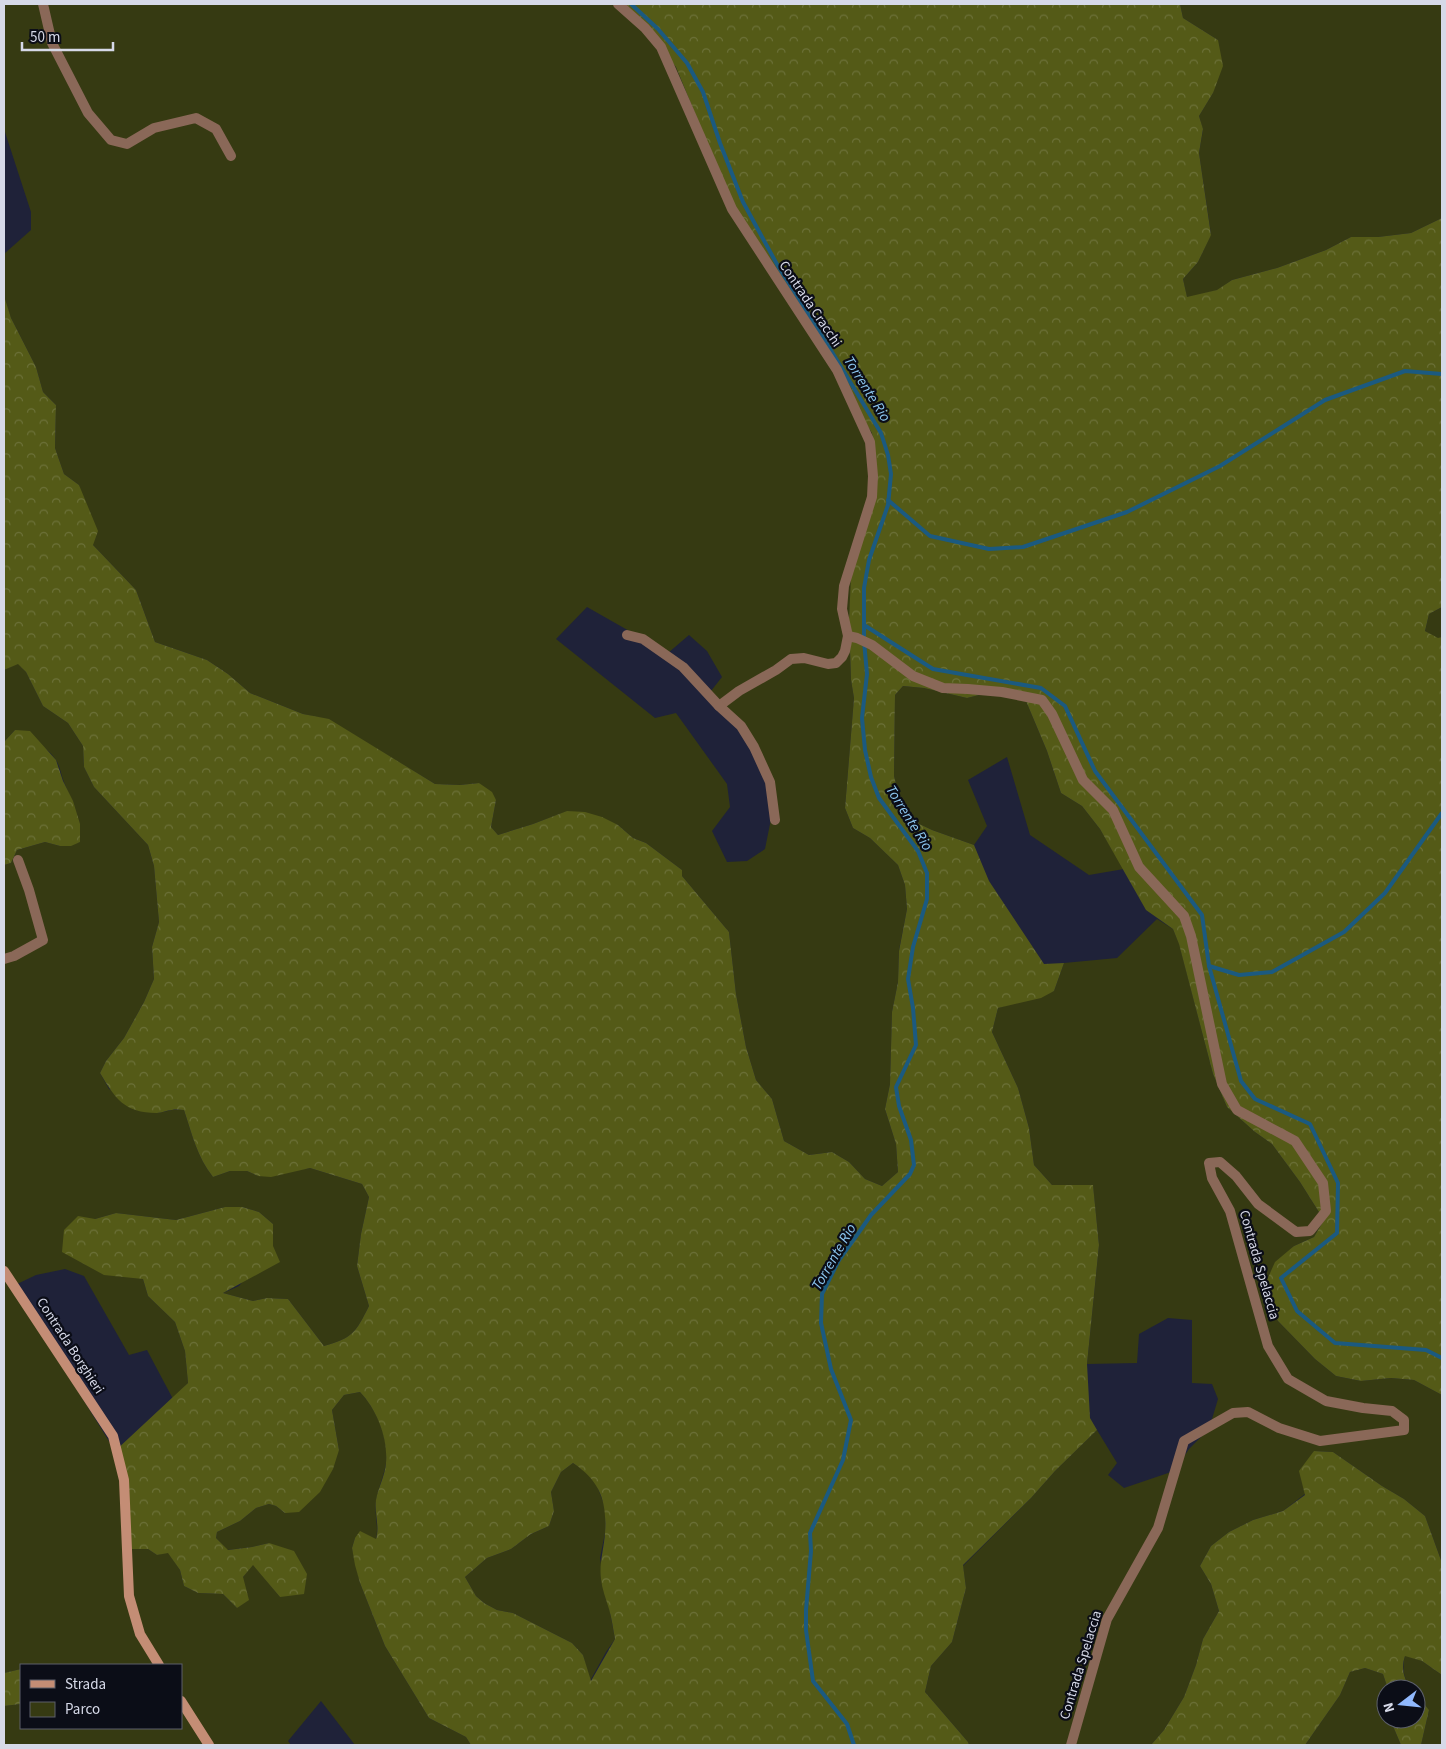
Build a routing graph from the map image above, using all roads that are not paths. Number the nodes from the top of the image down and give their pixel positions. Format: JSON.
{"nodes":[{"id":1,"x":43,"y":4,"type":"edge"},
{"id":2,"x":618,"y":4,"type":"edge"},
{"id":3,"x":231,"y":156,"type":"dead end"},
{"id":4,"x":626,"y":635,"type":"dead end"},
{"id":5,"x":853,"y":637,"type":"junction"},
{"id":6,"x":719,"y":706,"type":"junction"},
{"id":7,"x":775,"y":820,"type":"dead end"},
{"id":8,"x":18,"y":860,"type":"dead end"},
{"id":9,"x":4,"y":959,"type":"edge"},
{"id":10,"x":4,"y":1271,"type":"edge"},
{"id":11,"x":158,"y":1664,"type":"edge"},
{"id":12,"x":182,"y":1703,"type":"edge"},
{"id":13,"x":209,"y":1745,"type":"edge"},
{"id":14,"x":1072,"y":1745,"type":"edge"}],
"edges":[{"from":1,"to":3,"type":"street"},
{"from":2,"to":5,"type":"street","name":"Contrada Cracchi"},
{"from":4,"to":6,"type":"street"},
{"from":5,"to":6,"type":"street"},
{"from":5,"to":14,"type":"street","name":"Contrada Spelaccia"},
{"from":6,"to":7,"type":"street"},
{"from":8,"to":9,"type":"street"},
{"from":10,"to":11,"type":"street","name":"Contrada Borghieri"},
{"from":12,"to":13,"type":"street"}]}
